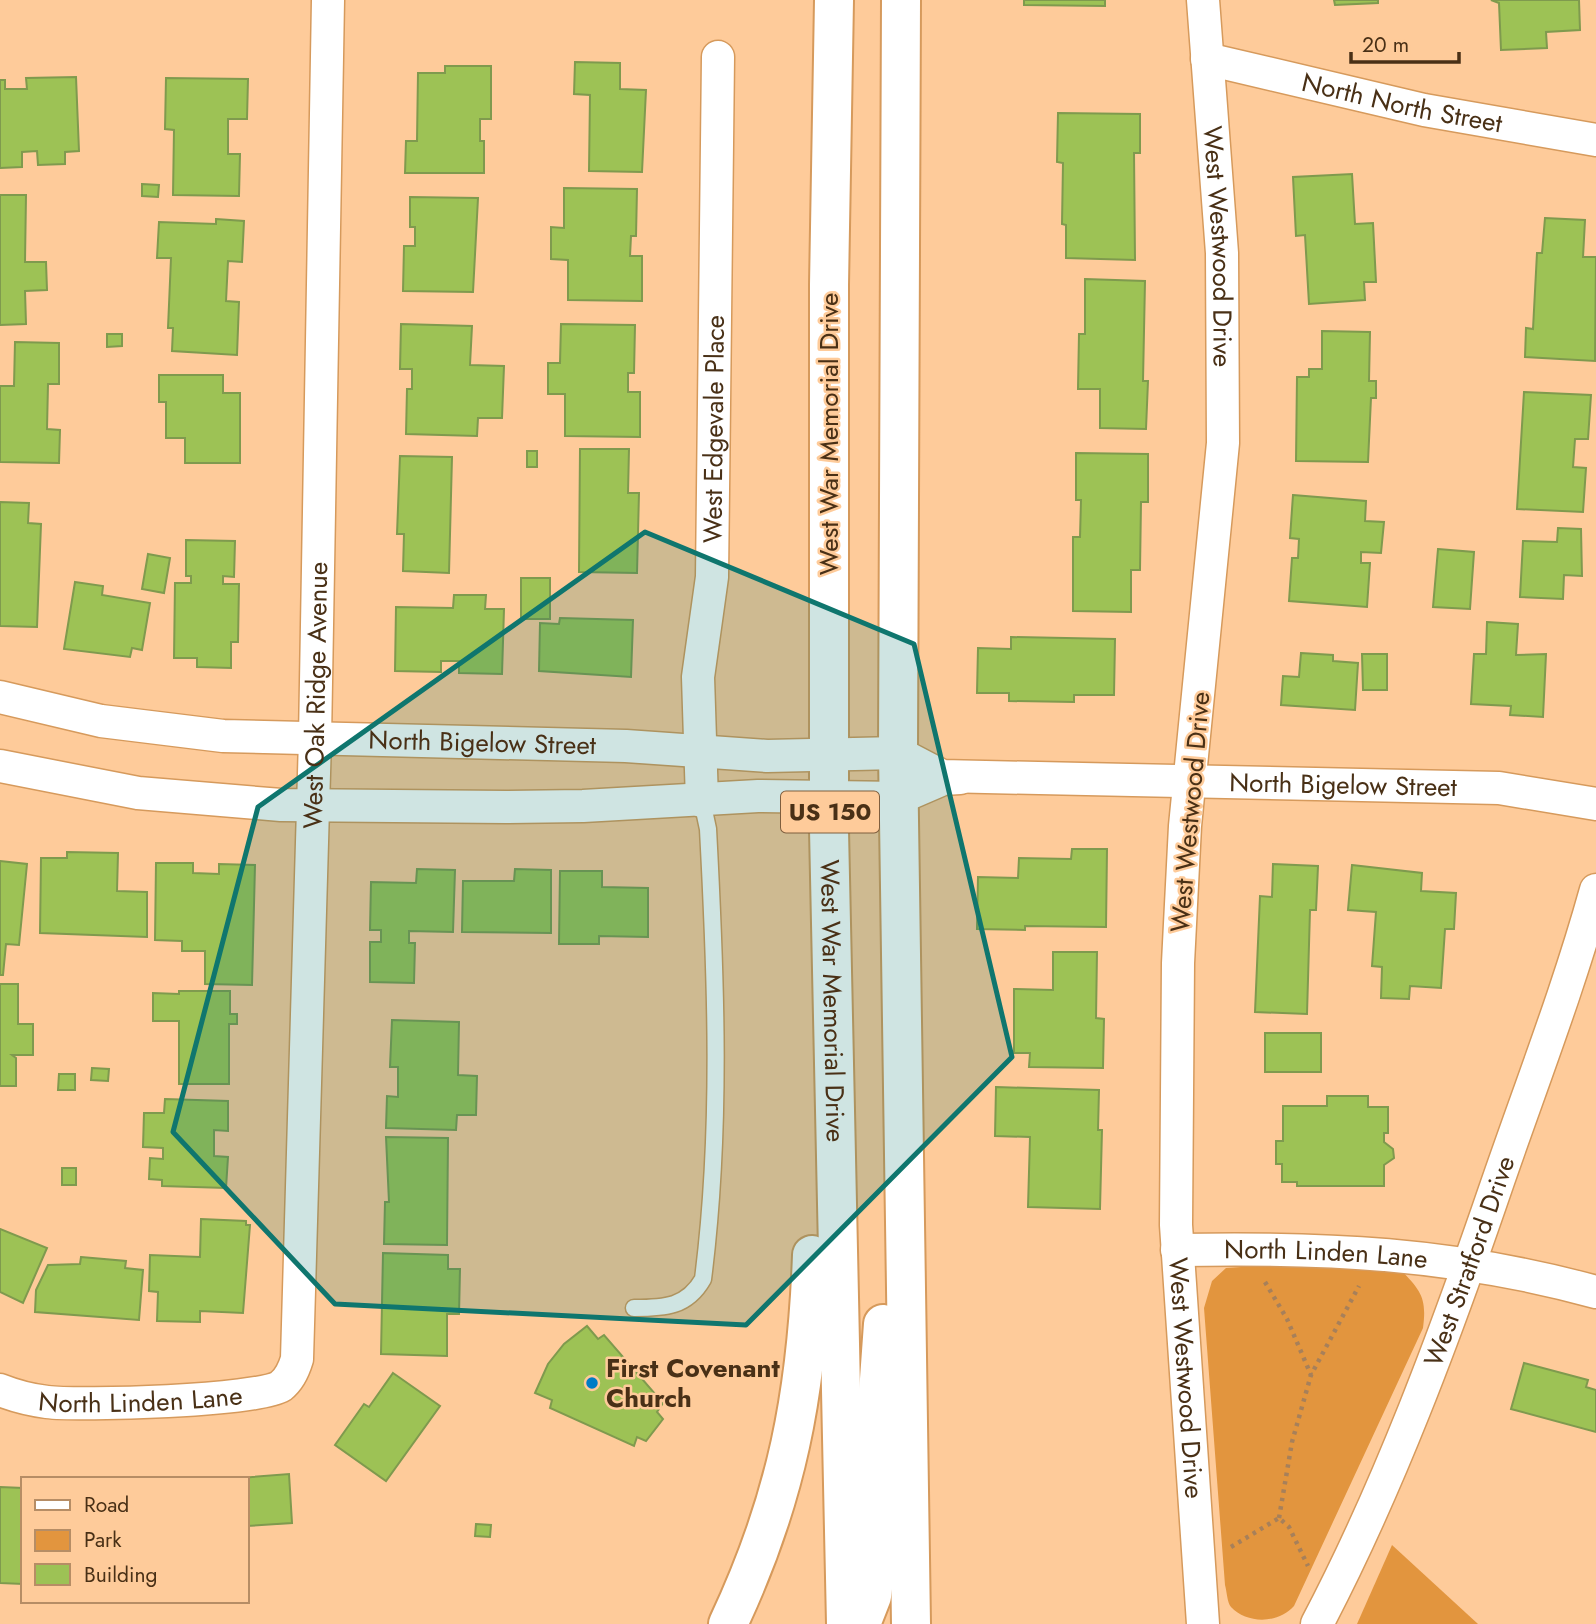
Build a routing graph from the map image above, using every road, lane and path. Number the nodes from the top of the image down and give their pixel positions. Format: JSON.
{"nodes":[{"id":1,"x":328,"y":0,"type":"edge"},
{"id":2,"x":834,"y":0,"type":"edge"},
{"id":3,"x":901,"y":0,"type":"edge"},
{"id":4,"x":1203,"y":0,"type":"edge"},
{"id":5,"x":718,"y":57,"type":"dead end"},
{"id":6,"x":1208,"y":59,"type":"junction"},
{"id":7,"x":1596,"y":140,"type":"edge"},
{"id":8,"x":0,"y":697,"type":"edge"},
{"id":9,"x":315,"y":739,"type":"junction"},
{"id":10,"x":702,"y":751,"type":"junction"},
{"id":11,"x":898,"y":753,"type":"junction"},
{"id":12,"x":829,"y":754,"type":"junction"},
{"id":13,"x":0,"y":766,"type":"edge"},
{"id":14,"x":964,"y":777,"type":"junction"},
{"id":15,"x":1188,"y":783,"type":"junction"},
{"id":16,"x":830,"y":798,"type":"junction"},
{"id":17,"x":899,"y":798,"type":"junction"},
{"id":18,"x":702,"y":801,"type":"junction"},
{"id":19,"x":313,"y":804,"type":"junction"},
{"id":20,"x":1596,"y":804,"type":"edge"},
{"id":21,"x":830,"y":889,"type":"junction"},
{"id":22,"x":1596,"y":890,"type":"edge"},
{"id":23,"x":901,"y":971,"type":"junction"},
{"id":24,"x":1177,"y":1250,"type":"junction"},
{"id":25,"x":1470,"y":1263,"type":"junction"},
{"id":26,"x":1262,"y":1277,"type":"dead end"},
{"id":27,"x":1362,"y":1281,"type":"dead end"},
{"id":28,"x":1596,"y":1292,"type":"edge"},
{"id":29,"x":634,"y":1308,"type":"dead end"},
{"id":30,"x":1311,"y":1376,"type":"junction"},
{"id":31,"x":281,"y":1385,"type":"joint"},
{"id":32,"x":0,"y":1390,"type":"edge"},
{"id":33,"x":1279,"y":1518,"type":"junction"},
{"id":34,"x":1223,"y":1554,"type":"dead end"},
{"id":35,"x":1310,"y":1570,"type":"dead end"},
{"id":36,"x":1206,"y":1622,"type":"edge"},
{"id":37,"x":728,"y":1624,"type":"edge"},
{"id":38,"x":846,"y":1624,"type":"edge"},
{"id":39,"x":861,"y":1624,"type":"edge"},
{"id":40,"x":913,"y":1624,"type":"edge"},
{"id":41,"x":1317,"y":1624,"type":"edge"}],
"edges":[{"from":1,"to":9,"type":"street","name":"West Oak Ridge Avenue"},
{"from":2,"to":12,"type":"highway","name":"West War Memorial Drive","number":"US 150"},
{"from":3,"to":11,"type":"highway","number":"US 150"},
{"from":4,"to":6,"type":"street","name":"West Westwood Drive"},
{"from":5,"to":10,"type":"street","name":"West Edgevale Place"},
{"from":6,"to":7,"type":"street","name":"North North Street"},
{"from":6,"to":15,"type":"street","name":"West Westwood Drive"},
{"from":8,"to":9,"type":"street","name":"North Bigelow Street"},
{"from":9,"to":10,"type":"street","name":"North Bigelow Street"},
{"from":9,"to":19,"type":"street","name":"West Oak Ridge Avenue"},
{"from":10,"to":12,"type":"street","name":"North Bigelow Street"},
{"from":10,"to":18,"type":"street","name":"West Edgevale Place"},
{"from":11,"to":12,"type":"street","name":"North Bigelow Street"},
{"from":11,"to":14,"type":"street","name":"North Bigelow Street"},
{"from":11,"to":17,"type":"highway","number":"US 150"},
{"from":12,"to":16,"type":"highway","name":"West War Memorial Drive","number":"US 150"},
{"from":13,"to":19,"type":"street","name":"North Bigelow Street"},
{"from":14,"to":15,"type":"street","name":"North Bigelow Street"},
{"from":14,"to":17,"type":"street","name":"North Bigelow Street"},
{"from":15,"to":20,"type":"street","name":"North Bigelow Street"},
{"from":15,"to":24,"type":"street","name":"West Westwood Drive"},
{"from":16,"to":17,"type":"street","name":"North Bigelow Street"},
{"from":16,"to":18,"type":"street","name":"North Bigelow Street"},
{"from":16,"to":21,"type":"highway","name":"West War Memorial Drive","number":"US 150"},
{"from":17,"to":23,"type":"highway","number":"US 150"},
{"from":18,"to":19,"type":"street","name":"North Bigelow Street"},
{"from":18,"to":29,"type":"lane"},
{"from":19,"to":31,"type":"street","name":"West Oak Ridge Avenue"},
{"from":21,"to":37,"type":"highway"},
{"from":21,"to":38,"type":"highway","name":"West War Memorial Drive","number":"US 150"},
{"from":22,"to":25,"type":"street","name":"West Stratford Drive"},
{"from":23,"to":39,"type":"highway"},
{"from":23,"to":40,"type":"highway","number":"US 150"},
{"from":24,"to":25,"type":"street","name":"North Linden Lane"},
{"from":24,"to":36,"type":"street","name":"West Westwood Drive"},
{"from":25,"to":28,"type":"street","name":"North Linden Lane"},
{"from":25,"to":41,"type":"street","name":"West Stratford Drive"},
{"from":26,"to":30,"type":"path"},
{"from":27,"to":30,"type":"path"},
{"from":30,"to":33,"type":"path"},
{"from":31,"to":32,"type":"street","name":"North Linden Lane"},
{"from":33,"to":34,"type":"path"},
{"from":33,"to":35,"type":"path"}]}
